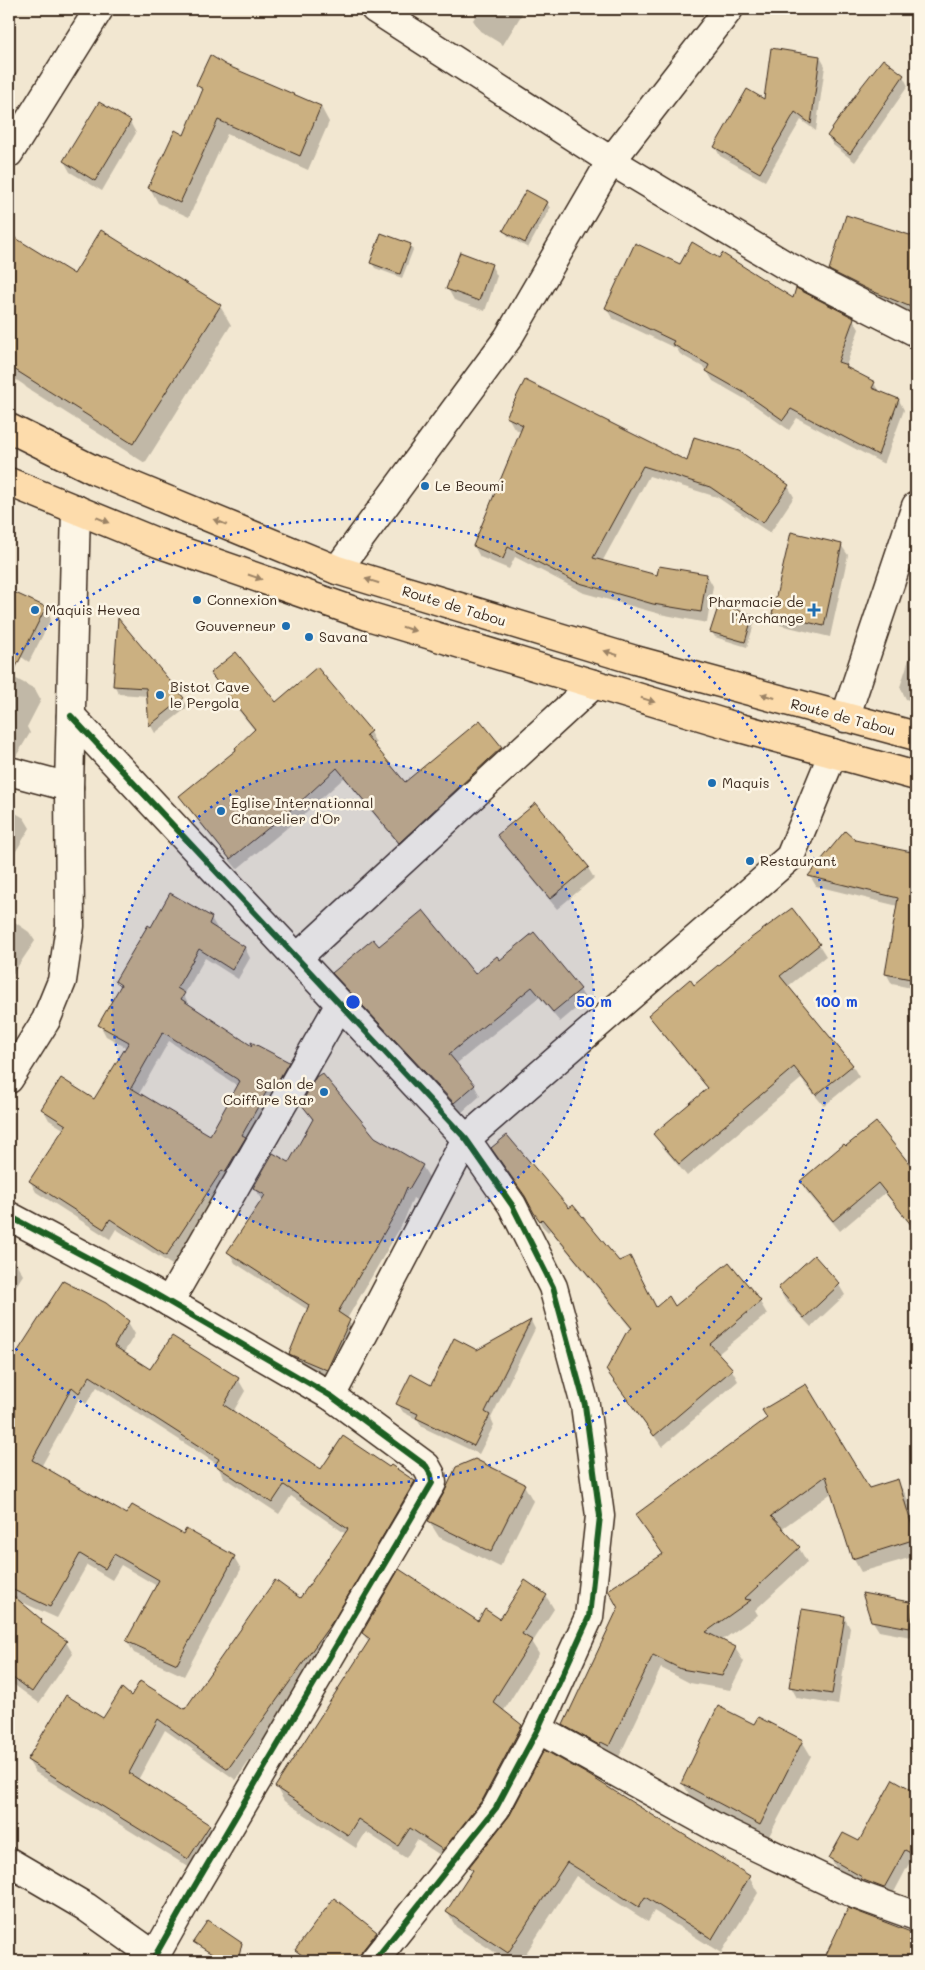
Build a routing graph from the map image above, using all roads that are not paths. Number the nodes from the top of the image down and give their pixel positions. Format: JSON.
{"nodes":[{"id":1,"x":99,"y":9,"type":"edge"},
{"id":2,"x":375,"y":9,"type":"edge"},
{"id":3,"x":729,"y":9,"type":"edge"},
{"id":4,"x":9,"y":153,"type":"edge"},
{"id":5,"x":611,"y":161,"type":"junction"},
{"id":6,"x":916,"y":332,"type":"edge"},
{"id":7,"x":9,"y":428,"type":"edge"},
{"id":8,"x":9,"y":482,"type":"edge"},
{"id":9,"x":916,"y":506,"type":"edge"},
{"id":10,"x":76,"y":509,"type":"junction"},
{"id":11,"x":337,"y":570,"type":"junction"},
{"id":12,"x":594,"y":684,"type":"junction"},
{"id":13,"x":71,"y":716,"type":"junction"},
{"id":14,"x":845,"y":718,"type":"junction"},
{"id":15,"x":916,"y":736,"type":"edge"},
{"id":16,"x":833,"y":753,"type":"junction"},
{"id":17,"x":9,"y":771,"type":"edge"},
{"id":18,"x":916,"y":776,"type":"edge"},
{"id":19,"x":69,"y":787,"type":"junction"},
{"id":20,"x":297,"y":958,"type":"junction"},
{"id":21,"x":340,"y":1004,"type":"junction"},
{"id":22,"x":9,"y":1079,"type":"edge"},
{"id":23,"x":466,"y":1139,"type":"junction"},
{"id":24,"x":9,"y":1216,"type":"edge"},
{"id":25,"x":169,"y":1302,"type":"junction"},
{"id":26,"x":331,"y":1396,"type":"junction"},
{"id":27,"x":538,"y":1729,"type":"junction"},
{"id":28,"x":9,"y":1862,"type":"edge"},
{"id":29,"x":916,"y":1916,"type":"edge"},
{"id":30,"x":157,"y":1959,"type":"edge"},
{"id":31,"x":374,"y":1961,"type":"edge"}],
"edges":[{"from":1,"to":4,"type":"street"},
{"from":2,"to":5,"type":"street"},
{"from":3,"to":5,"type":"street"},
{"from":5,"to":6,"type":"street"},
{"from":5,"to":11,"type":"street"},
{"from":11,"to":7,"type":"main road","name":"Route de Tabou","one_way":true},
{"from":8,"to":10,"type":"main road"},
{"from":9,"to":14,"type":"street"},
{"from":10,"to":12,"type":"main road","one_way":true},
{"from":10,"to":13,"type":"street"},
{"from":14,"to":11,"type":"main road","name":"Route de Tabou","one_way":true},
{"from":12,"to":16,"type":"main road","one_way":true},
{"from":12,"to":20,"type":"street"},
{"from":13,"to":19,"type":"street"},
{"from":13,"to":20,"type":"street"},
{"from":14,"to":15,"type":"main road","name":"Route de Tabou"},
{"from":16,"to":18,"type":"main road"},
{"from":16,"to":23,"type":"street"},
{"from":17,"to":19,"type":"street"},
{"from":19,"to":22,"type":"street"},
{"from":20,"to":21,"type":"street"},
{"from":21,"to":23,"type":"street"},
{"from":21,"to":25,"type":"street"},
{"from":23,"to":26,"type":"street"},
{"from":23,"to":27,"type":"street"},
{"from":24,"to":25,"type":"street"},
{"from":25,"to":26,"type":"street"},
{"from":26,"to":30,"type":"street"},
{"from":27,"to":29,"type":"street"},
{"from":27,"to":31,"type":"street"},
{"from":28,"to":30,"type":"street"}]}
